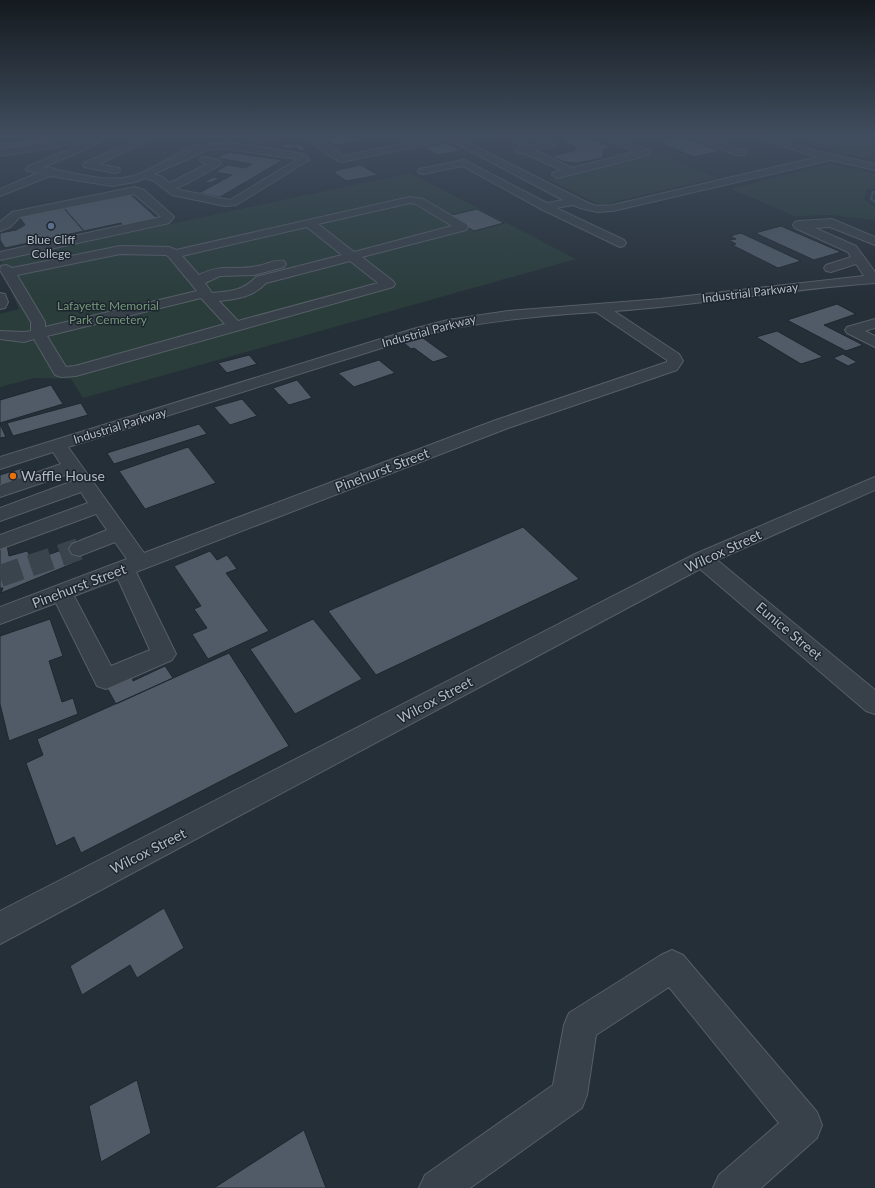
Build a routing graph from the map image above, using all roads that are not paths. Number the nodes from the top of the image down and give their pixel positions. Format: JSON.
{"nodes":[{"id":1,"x":17,"y":189,"type":"edge"},
{"id":2,"x":27,"y":189,"type":"edge"},
{"id":3,"x":90,"y":189,"type":"edge"},
{"id":4,"x":116,"y":189,"type":"edge"},
{"id":5,"x":132,"y":189,"type":"edge"},
{"id":6,"x":171,"y":189,"type":"edge"},
{"id":7,"x":255,"y":189,"type":"edge"},
{"id":8,"x":513,"y":189,"type":"edge"},
{"id":9,"x":551,"y":189,"type":"edge"},
{"id":10,"x":699,"y":189,"type":"edge"},
{"id":11,"x":98,"y":197,"type":"junction"},
{"id":12,"x":574,"y":201,"type":"junction"},
{"id":13,"x":5,"y":204,"type":"edge"},
{"id":14,"x":545,"y":207,"type":"junction"},
{"id":15,"x":43,"y":208,"type":"junction"},
{"id":16,"x":309,"y":223,"type":"junction"},
{"id":17,"x":0,"y":227,"type":"edge"},
{"id":18,"x":875,"y":242,"type":"edge"},
{"id":19,"x":620,"y":243,"type":"dead end"},
{"id":20,"x":347,"y":252,"type":"junction"},
{"id":21,"x":174,"y":254,"type":"junction"},
{"id":22,"x":855,"y":254,"type":"junction"},
{"id":23,"x":5,"y":266,"type":"edge"},
{"id":24,"x":831,"y":268,"type":"dead end"},
{"id":25,"x":874,"y":287,"type":"edge"},
{"id":26,"x":203,"y":291,"type":"junction"},
{"id":27,"x":0,"y":297,"type":"edge"},
{"id":28,"x":0,"y":304,"type":"edge"},
{"id":29,"x":600,"y":308,"type":"junction"},
{"id":30,"x":875,"y":323,"type":"edge"},
{"id":31,"x":235,"y":326,"type":"junction"},
{"id":32,"x":38,"y":334,"type":"junction"},
{"id":33,"x":0,"y":335,"type":"edge"},
{"id":34,"x":875,"y":342,"type":"edge"},
{"id":35,"x":57,"y":445,"type":"junction"},
{"id":36,"x":0,"y":463,"type":"edge"},
{"id":37,"x":72,"y":467,"type":"junction"},
{"id":38,"x":875,"y":483,"type":"edge"},
{"id":39,"x":84,"y":484,"type":"junction"},
{"id":40,"x":0,"y":490,"type":"edge"},
{"id":41,"x":100,"y":506,"type":"junction"},
{"id":42,"x":81,"y":513,"type":"junction"},
{"id":43,"x":0,"y":515,"type":"edge"},
{"id":44,"x":120,"y":533,"type":"junction"},
{"id":45,"x":0,"y":542,"type":"edge"},
{"id":46,"x":702,"y":559,"type":"junction"},
{"id":47,"x":132,"y":565,"type":"junction"},
{"id":48,"x":61,"y":592,"type":"junction"},
{"id":49,"x":0,"y":616,"type":"edge"},
{"id":50,"x":875,"y":704,"type":"edge"},
{"id":51,"x":0,"y":928,"type":"edge"},
{"id":52,"x":438,"y":1188,"type":"edge"},
{"id":53,"x":732,"y":1188,"type":"edge"}],
"edges":[{"from":1,"to":13,"type":"street"},
{"from":2,"to":13,"type":"street"},
{"from":3,"to":11,"type":"street"},
{"from":4,"to":11,"type":"street"},
{"from":5,"to":23,"type":"street"},
{"from":6,"to":7,"type":"street"},
{"from":8,"to":14,"type":"street"},
{"from":9,"to":12,"type":"street"},
{"from":10,"to":12,"type":"street"},
{"from":11,"to":15,"type":"street"},
{"from":12,"to":14,"type":"street"},
{"from":13,"to":15,"type":"street"},
{"from":13,"to":15,"type":"street"},
{"from":13,"to":17,"type":"street"},
{"from":14,"to":19,"type":"street"},
{"from":16,"to":20,"type":"street"},
{"from":16,"to":20,"type":"street"},
{"from":16,"to":21,"type":"street"},
{"from":18,"to":22,"type":"street"},
{"from":18,"to":22,"type":"street"},
{"from":20,"to":26,"type":"street"},
{"from":20,"to":26,"type":"street"},
{"from":20,"to":31,"type":"street"},
{"from":21,"to":23,"type":"street"},
{"from":21,"to":26,"type":"street"},
{"from":22,"to":24,"type":"street"},
{"from":22,"to":25,"type":"street"},
{"from":23,"to":32,"type":"street"},
{"from":25,"to":29,"type":"street","name":"Industrial Parkway"},
{"from":26,"to":31,"type":"street"},
{"from":26,"to":32,"type":"street"},
{"from":27,"to":28,"type":"street"},
{"from":29,"to":35,"type":"street","name":"Industrial Parkway"},
{"from":29,"to":47,"type":"street","name":"Pinehurst Street"},
{"from":30,"to":34,"type":"street"},
{"from":31,"to":32,"type":"street"},
{"from":32,"to":33,"type":"street"},
{"from":35,"to":36,"type":"street","name":"Industrial Parkway"},
{"from":35,"to":37,"type":"street"},
{"from":37,"to":39,"type":"street"},
{"from":37,"to":40,"type":"street"},
{"from":38,"to":46,"type":"street","name":"Wilcox Street"},
{"from":39,"to":41,"type":"street"},
{"from":39,"to":43,"type":"street"},
{"from":41,"to":42,"type":"street"},
{"from":41,"to":44,"type":"street"},
{"from":42,"to":44,"type":"street"},
{"from":42,"to":45,"type":"street"},
{"from":44,"to":47,"type":"street"},
{"from":46,"to":50,"type":"street","name":"Eunice Street"},
{"from":46,"to":51,"type":"street","name":"Wilcox Street"},
{"from":47,"to":48,"type":"street","name":"Pinehurst Street"},
{"from":47,"to":48,"type":"street"},
{"from":48,"to":49,"type":"street","name":"Pinehurst Street"},
{"from":52,"to":53,"type":"street"}]}
